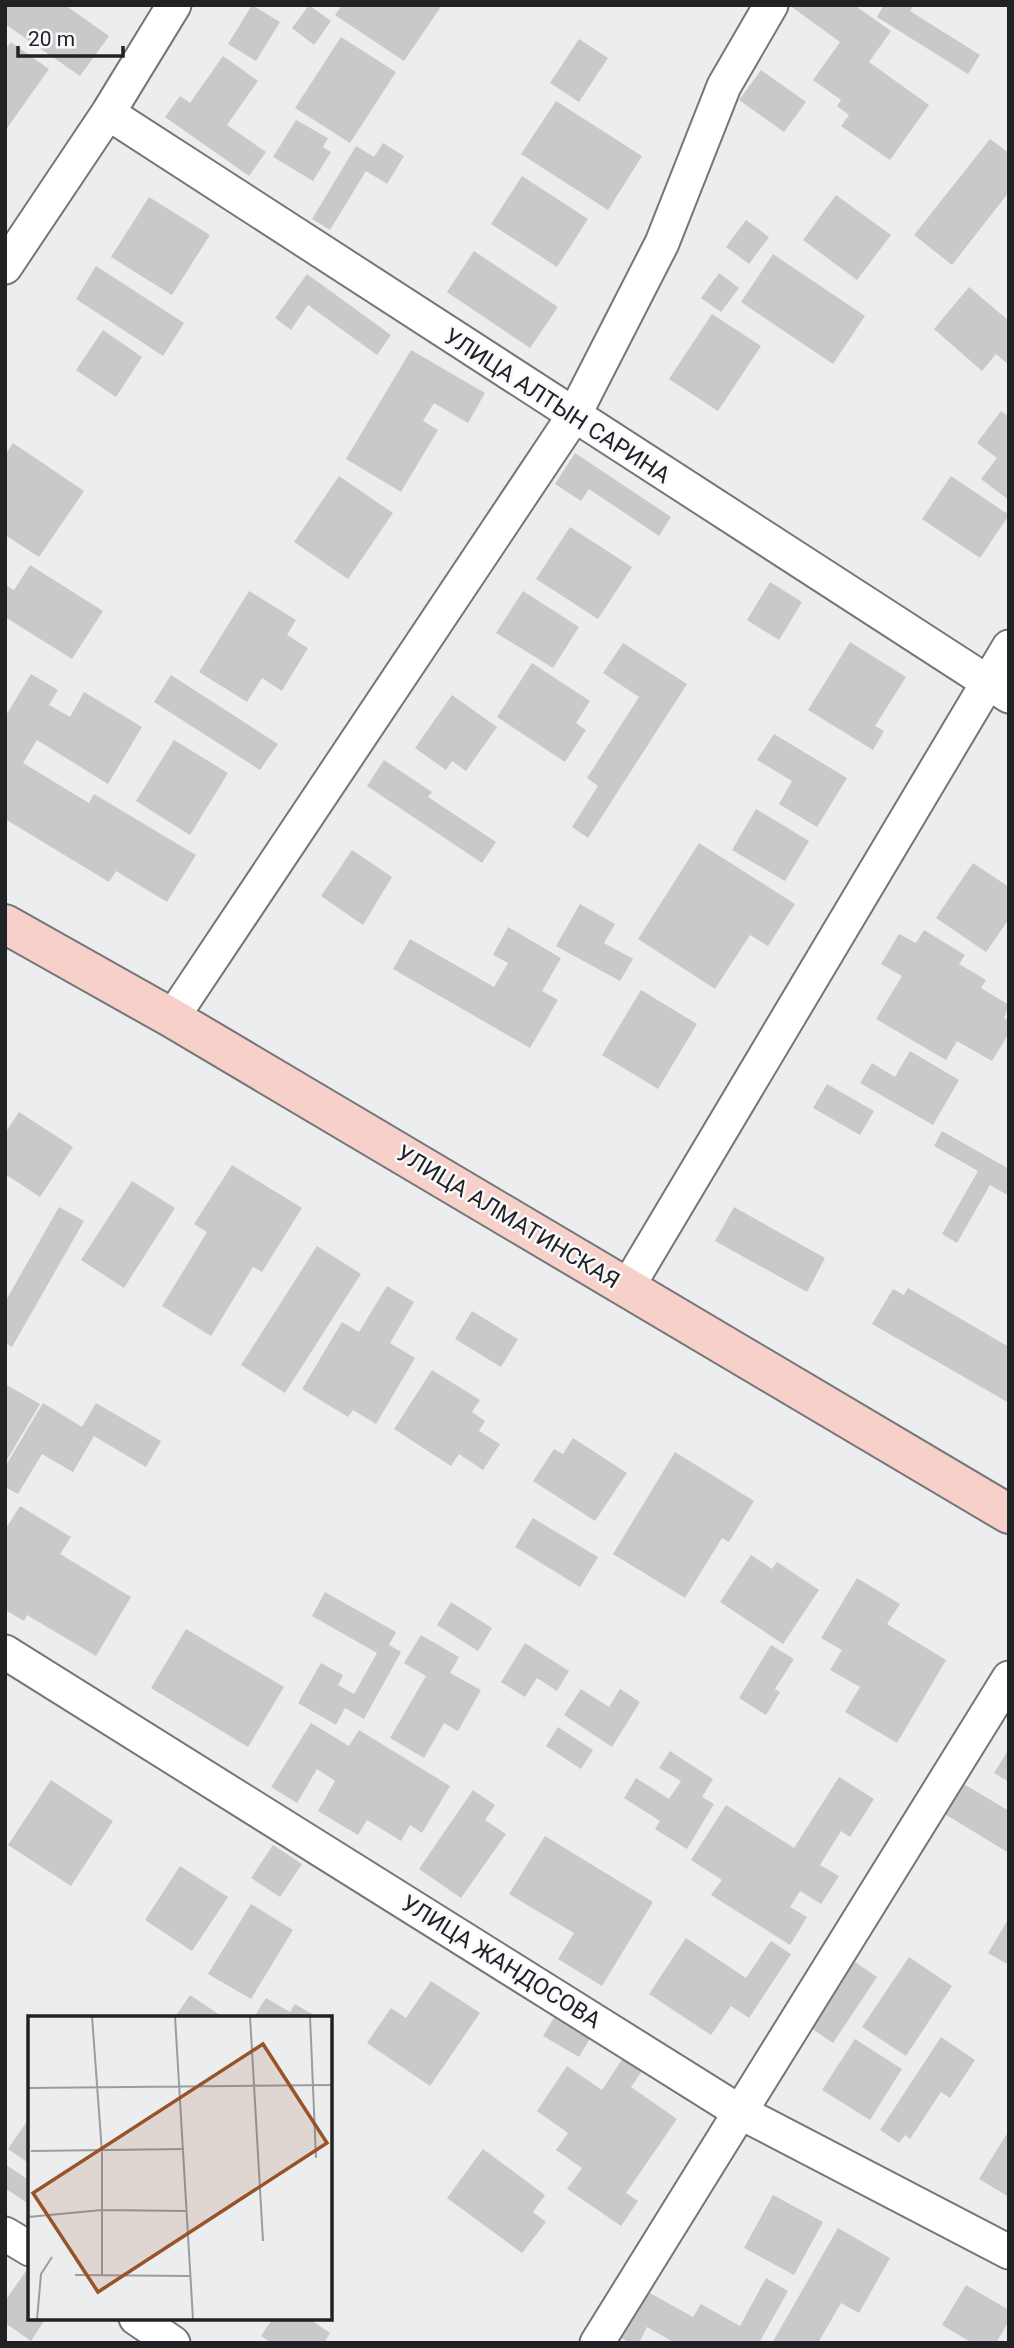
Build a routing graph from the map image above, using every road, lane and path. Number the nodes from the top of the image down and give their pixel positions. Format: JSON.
{"nodes":[{"id":1,"x":174,"y":5,"type":"edge"},
{"id":2,"x":771,"y":5,"type":"edge"},
{"id":3,"x":108,"y":113,"type":"junction"},
{"id":4,"x":5,"y":267,"type":"edge"},
{"id":5,"x":573,"y":417,"type":"junction"},
{"id":6,"x":1009,"y":648,"type":"edge"},
{"id":7,"x":997,"y":690,"type":"edge"},
{"id":8,"x":5,"y":924,"type":"edge"},
{"id":9,"x":172,"y":1018,"type":"junction"},
{"id":10,"x":627,"y":1288,"type":"junction"},
{"id":11,"x":1009,"y":1514,"type":"edge"},
{"id":12,"x":5,"y":1652,"type":"edge"},
{"id":13,"x":1009,"y":1678,"type":"edge"},
{"id":14,"x":740,"y":2112,"type":"junction"},
{"id":15,"x":5,"y":2234,"type":"edge"},
{"id":16,"x":28,"y":2248,"type":"edge"},
{"id":17,"x":1009,"y":2252,"type":"edge"},
{"id":18,"x":139,"y":2320,"type":"edge"},
{"id":19,"x":173,"y":2343,"type":"edge"},
{"id":20,"x":597,"y":2343,"type":"edge"}],
"edges":[{"from":1,"to":3,"type":"street"},
{"from":2,"to":5,"type":"street"},
{"from":3,"to":4,"type":"street"},
{"from":3,"to":5,"type":"street","name":"УЛИЦА АЛТЫН САРИНА"},
{"from":5,"to":7,"type":"street","name":"УЛИЦА АЛТЫН САРИНА"},
{"from":5,"to":9,"type":"street"},
{"from":6,"to":7,"type":"street"},
{"from":7,"to":10,"type":"street"},
{"from":8,"to":9,"type":"street","name":"УЛИЦА АЛМАТИНСКАЯ"},
{"from":9,"to":10,"type":"street","name":"УЛИЦА АЛМАТИНСКАЯ"},
{"from":10,"to":11,"type":"street","name":"УЛИЦА АЛМАТИНСКАЯ"},
{"from":12,"to":14,"type":"street","name":"УЛИЦА ЖАНДОСОВА"},
{"from":13,"to":14,"type":"street"},
{"from":14,"to":17,"type":"street","name":"УЛИЦА ЖАНДОСОВА"},
{"from":14,"to":20,"type":"street"},
{"from":15,"to":16,"type":"street"},
{"from":18,"to":19,"type":"street"}]}
